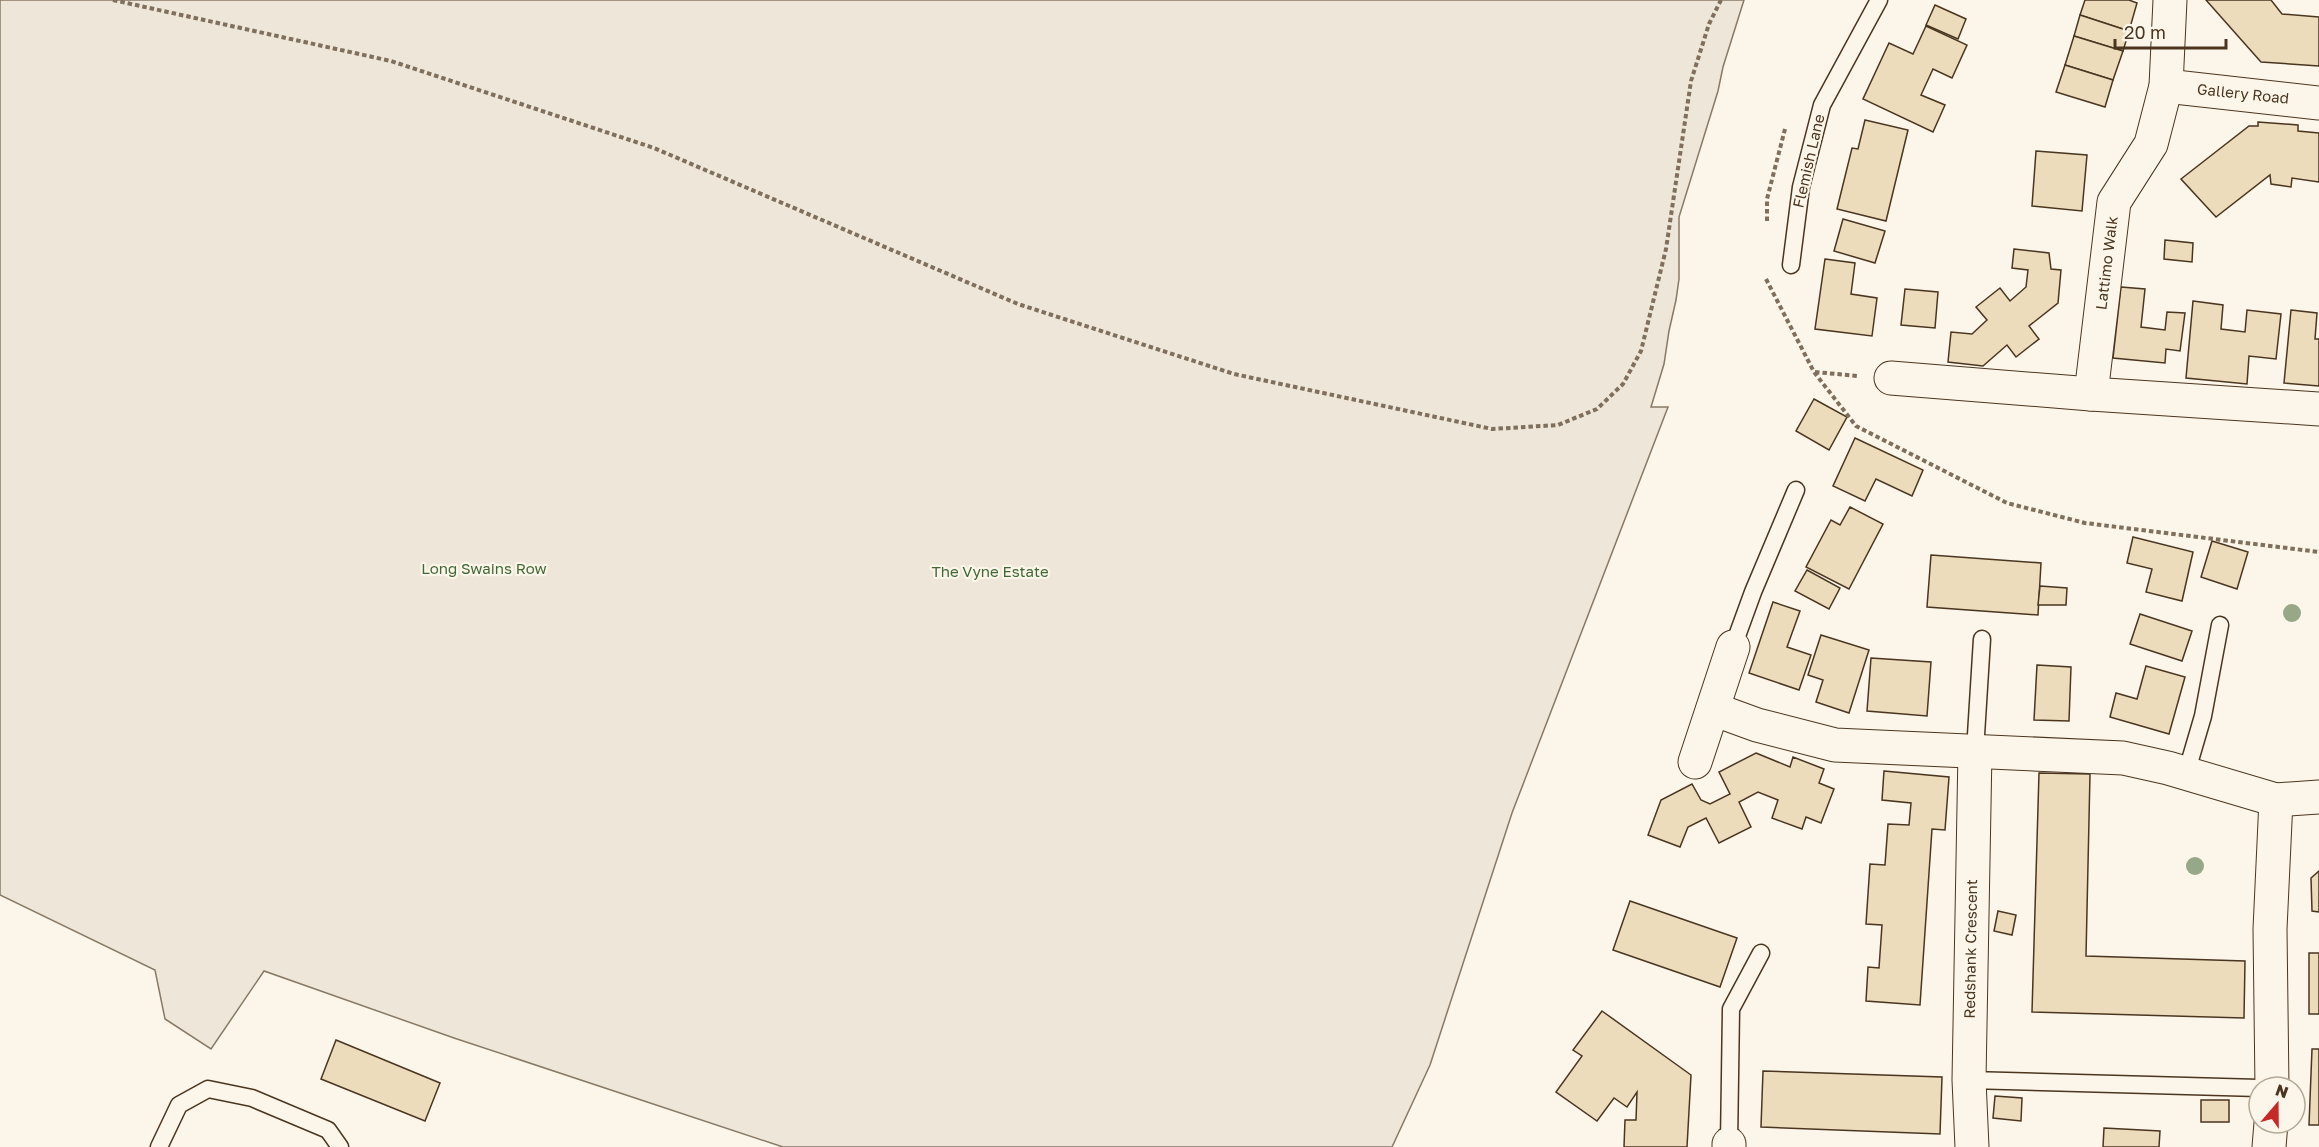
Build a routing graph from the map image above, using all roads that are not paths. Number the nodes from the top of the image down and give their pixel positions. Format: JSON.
{"nodes":[{"id":1,"x":1879,"y":0,"type":"edge"},
{"id":2,"x":2170,"y":0,"type":"edge"},
{"id":3,"x":2166,"y":86,"type":"junction"},
{"id":4,"x":2319,"y":103,"type":"edge"},
{"id":5,"x":1791,"y":265,"type":"dead end"},
{"id":6,"x":1891,"y":378,"type":"road end"},
{"id":7,"x":2091,"y":394,"type":"junction"},
{"id":8,"x":2319,"y":410,"type":"edge"},
{"id":9,"x":1796,"y":490,"type":"dead end"},
{"id":10,"x":2220,"y":625,"type":"dead end"},
{"id":11,"x":1982,"y":639,"type":"dead end"},
{"id":12,"x":1733,"y":647,"type":"joint"},
{"id":13,"x":1713,"y":709,"type":"junction"},
{"id":14,"x":1975,"y":751,"type":"junction"},
{"id":15,"x":1695,"y":762,"type":"dead end"},
{"id":16,"x":2186,"y":774,"type":"junction"},
{"id":17,"x":2319,"y":797,"type":"edge"},
{"id":18,"x":2276,"y":800,"type":"junction"},
{"id":19,"x":1761,"y":953,"type":"dead end"},
{"id":20,"x":2272,"y":1075,"type":"edge"},
{"id":21,"x":1969,"y":1080,"type":"junction"},
{"id":22,"x":2247,"y":1088,"type":"edge"},
{"id":23,"x":1729,"y":1145,"type":"edge"},
{"id":24,"x":159,"y":1147,"type":"edge"},
{"id":25,"x":340,"y":1147,"type":"edge"},
{"id":26,"x":1972,"y":1147,"type":"edge"}],
"edges":[{"from":1,"to":5,"type":"lane","name":"Flemish Lane"},
{"from":2,"to":3,"type":"street","name":"Lattimo Walk"},
{"from":3,"to":4,"type":"street","name":"Gallery Road"},
{"from":3,"to":7,"type":"street","name":"Lattimo Walk"},
{"from":6,"to":7,"type":"street"},
{"from":7,"to":8,"type":"street"},
{"from":9,"to":12,"type":"lane"},
{"from":10,"to":16,"type":"lane"},
{"from":11,"to":14,"type":"lane"},
{"from":12,"to":13,"type":"street"},
{"from":13,"to":14,"type":"street"},
{"from":13,"to":15,"type":"street"},
{"from":14,"to":16,"type":"street"},
{"from":14,"to":21,"type":"street","name":"Redshank Crescent"},
{"from":16,"to":18,"type":"street"},
{"from":17,"to":18,"type":"street"},
{"from":18,"to":20,"type":"street"},
{"from":19,"to":23,"type":"lane"},
{"from":21,"to":22,"type":"lane"},
{"from":21,"to":26,"type":"street","name":"Redshank Crescent"},
{"from":24,"to":25,"type":"lane"}]}
